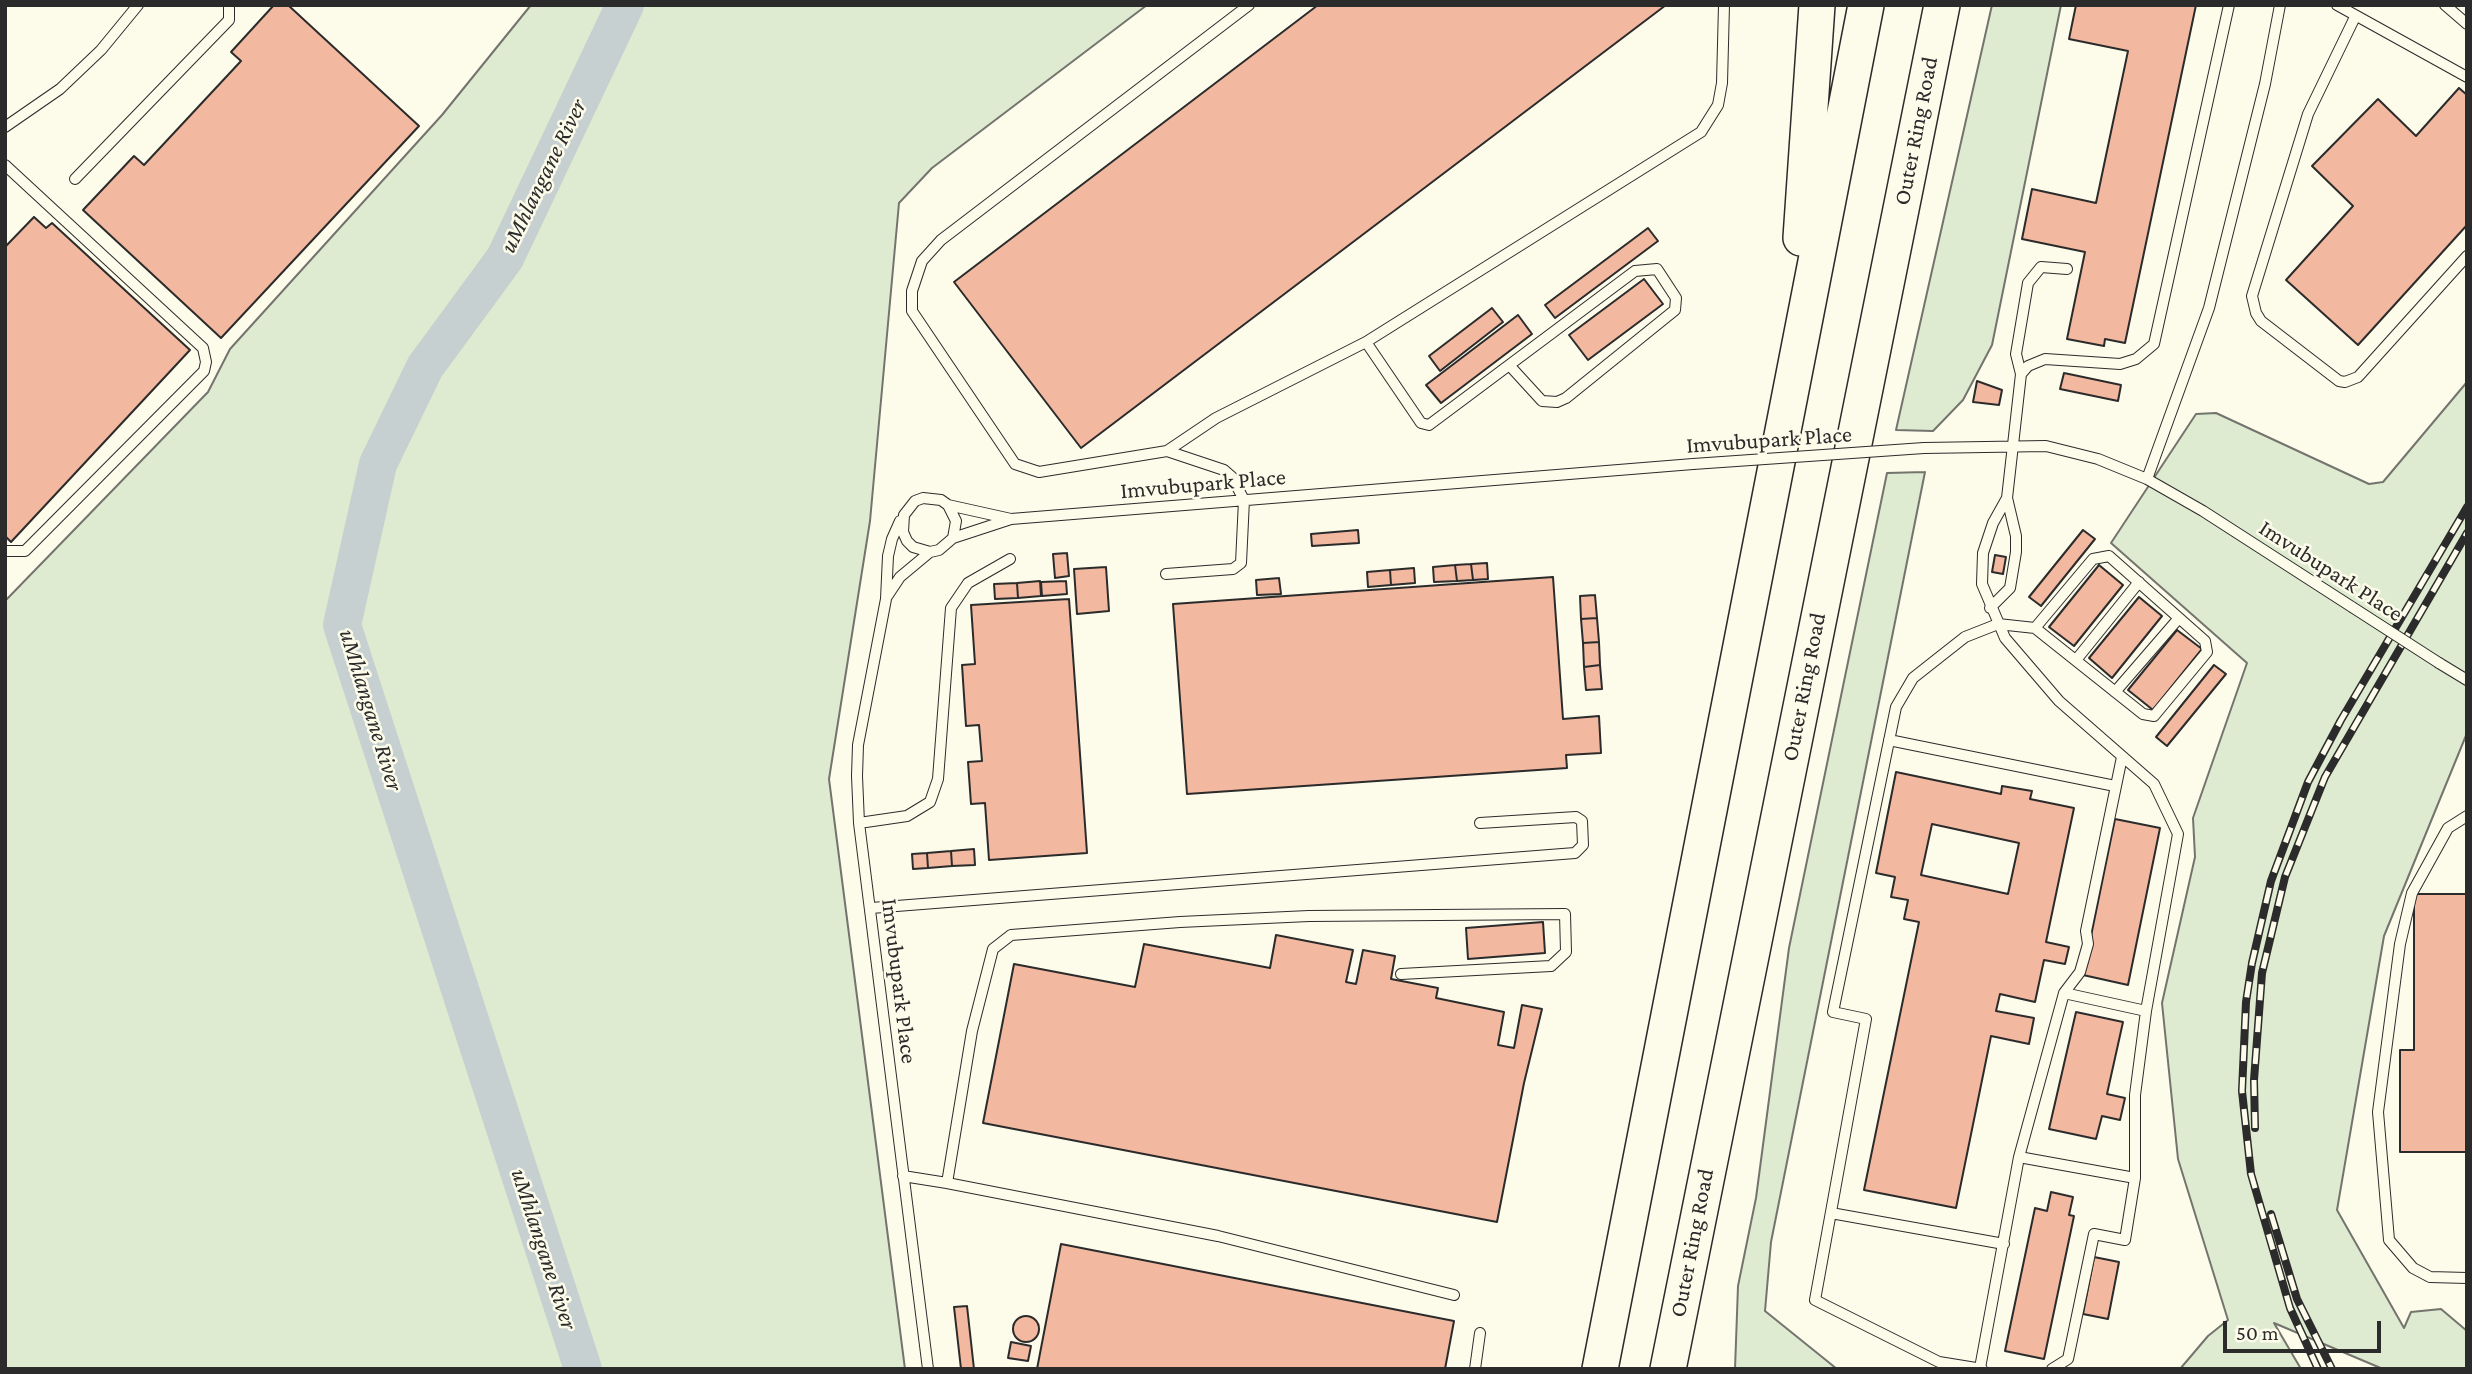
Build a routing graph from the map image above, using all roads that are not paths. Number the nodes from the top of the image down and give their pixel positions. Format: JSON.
{"nodes":[{"id":1,"x":138,"y":5,"type":"edge"},
{"id":2,"x":229,"y":5,"type":"edge"},
{"id":3,"x":1249,"y":5,"type":"edge"},
{"id":4,"x":1724,"y":5,"type":"edge"},
{"id":5,"x":1817,"y":5,"type":"edge"},
{"id":6,"x":1866,"y":5,"type":"edge"},
{"id":7,"x":1942,"y":5,"type":"edge"},
{"id":8,"x":2229,"y":5,"type":"edge"},
{"id":9,"x":2280,"y":5,"type":"edge"},
{"id":10,"x":2337,"y":5,"type":"edge"},
{"id":11,"x":2445,"y":5,"type":"edge"},
{"id":12,"x":2355,"y":17,"type":"junction"},
{"id":13,"x":2467,"y":24,"type":"edge"},
{"id":14,"x":2467,"y":77,"type":"edge"},
{"id":15,"x":5,"y":127,"type":"edge"},
{"id":16,"x":5,"y":165,"type":"edge"},
{"id":17,"x":75,"y":178,"type":"dead end"},
{"id":18,"x":2467,"y":256,"type":"edge"},
{"id":19,"x":2067,"y":269,"type":"dead end"},
{"id":20,"x":1366,"y":342,"type":"junction"},
{"id":21,"x":1510,"y":366,"type":"junction"},
{"id":22,"x":2021,"y":374,"type":"junction"},
{"id":23,"x":1790,"y":388,"type":"junction"},
{"id":24,"x":2012,"y":444,"type":"junction"},
{"id":25,"x":1167,"y":451,"type":"junction"},
{"id":26,"x":2147,"y":479,"type":"junction"},
{"id":27,"x":2007,"y":498,"type":"junction"},
{"id":28,"x":1244,"y":500,"type":"junction"},
{"id":29,"x":948,"y":505,"type":"junction"},
{"id":30,"x":904,"y":515,"type":"junction"},
{"id":31,"x":1011,"y":519,"type":"junction"},
{"id":32,"x":953,"y":538,"type":"junction"},
{"id":33,"x":5,"y":551,"type":"edge"},
{"id":34,"x":930,"y":552,"type":"junction"},
{"id":35,"x":1010,"y":559,"type":"dead end"},
{"id":36,"x":1166,"y":574,"type":"dead end"},
{"id":37,"x":2139,"y":582,"type":"junction"},
{"id":38,"x":886,"y":599,"type":"junction"},
{"id":39,"x":1990,"y":608,"type":"junction"},
{"id":40,"x":2179,"y":618,"type":"junction"},
{"id":41,"x":1998,"y":624,"type":"junction"},
{"id":42,"x":2035,"y":628,"type":"junction"},
{"id":43,"x":2076,"y":660,"type":"junction"},
{"id":44,"x":2467,"y":680,"type":"edge"},
{"id":45,"x":2115,"y":692,"type":"junction"},
{"id":46,"x":1889,"y":740,"type":"junction"},
{"id":47,"x":2122,"y":757,"type":"junction"},
{"id":48,"x":2115,"y":786,"type":"junction"},
{"id":49,"x":2467,"y":816,"type":"edge"},
{"id":50,"x":859,"y":822,"type":"junction"},
{"id":51,"x":1480,"y":823,"type":"dead end"},
{"id":52,"x":871,"y":908,"type":"junction"},
{"id":53,"x":1401,"y":974,"type":"dead end"},
{"id":54,"x":2064,"y":993,"type":"junction"},
{"id":55,"x":2146,"y":1011,"type":"junction"},
{"id":56,"x":2019,"y":1157,"type":"junction"},
{"id":57,"x":903,"y":1176,"type":"junction"},
{"id":58,"x":2135,"y":1178,"type":"junction"},
{"id":59,"x":947,"y":1183,"type":"junction"},
{"id":60,"x":1831,"y":1213,"type":"junction"},
{"id":61,"x":2004,"y":1244,"type":"junction"},
{"id":62,"x":2467,"y":1278,"type":"edge"},
{"id":63,"x":1454,"y":1295,"type":"dead end"},
{"id":64,"x":1480,"y":1334,"type":"dead end"},
{"id":65,"x":1981,"y":1368,"type":"edge"},
{"id":66,"x":928,"y":1369,"type":"edge"},
{"id":67,"x":1475,"y":1369,"type":"edge"},
{"id":68,"x":1600,"y":1369,"type":"edge"},
{"id":69,"x":1668,"y":1369,"type":"edge"},
{"id":70,"x":2052,"y":1369,"type":"edge"}],
"edges":[{"from":1,"to":15,"type":"lane"},
{"from":2,"to":17,"type":"lane"},
{"from":3,"to":25,"type":"lane"},
{"from":4,"to":20,"type":"lane"},
{"from":5,"to":23,"type":"highway"},
{"from":6,"to":23,"type":"highway"},
{"from":7,"to":69,"type":"highway","name":"Outer Ring Road"},
{"from":8,"to":22,"type":"lane"},
{"from":9,"to":26,"type":"lane"},
{"from":10,"to":12,"type":"lane"},
{"from":11,"to":13,"type":"lane"},
{"from":12,"to":14,"type":"lane"},
{"from":12,"to":18,"type":"lane"},
{"from":16,"to":33,"type":"lane"},
{"from":19,"to":22,"type":"lane"},
{"from":20,"to":21,"type":"lane"},
{"from":20,"to":25,"type":"lane"},
{"from":21,"to":21,"type":"lane"},
{"from":22,"to":24,"type":"lane"},
{"from":23,"to":68,"type":"highway"},
{"from":24,"to":26,"type":"lane","name":"Imvubupark Place"},
{"from":24,"to":27,"type":"lane"},
{"from":24,"to":28,"type":"lane","name":"Imvubupark Place","bridge":true},
{"from":25,"to":28,"type":"lane"},
{"from":26,"to":44,"type":"lane","name":"Imvubupark Place","bridge":true},
{"from":27,"to":39,"type":"lane"},
{"from":27,"to":39,"type":"lane"},
{"from":28,"to":31,"type":"lane","name":"Imvubupark Place"},
{"from":28,"to":36,"type":"lane"},
{"from":29,"to":30,"type":"lane","name":"Imvubupark Place"},
{"from":29,"to":31,"type":"lane","name":"Imvubupark Place"},
{"from":29,"to":32,"type":"lane"},
{"from":30,"to":34,"type":"lane"},
{"from":30,"to":38,"type":"lane","name":"Imvubupark Place"},
{"from":31,"to":32,"type":"lane","name":"Imvubupark Place"},
{"from":32,"to":34,"type":"lane","name":"Imvubupark Place"},
{"from":34,"to":38,"type":"lane","name":"Imvubupark Place"},
{"from":35,"to":50,"type":"lane"},
{"from":37,"to":40,"type":"lane"},
{"from":37,"to":42,"type":"lane"},
{"from":37,"to":43,"type":"lane"},
{"from":38,"to":50,"type":"lane","name":"Imvubupark Place"},
{"from":39,"to":41,"type":"lane"},
{"from":40,"to":45,"type":"lane"},
{"from":40,"to":45,"type":"lane"},
{"from":41,"to":42,"type":"lane"},
{"from":41,"to":46,"type":"lane"},
{"from":41,"to":47,"type":"lane"},
{"from":42,"to":43,"type":"lane"},
{"from":43,"to":45,"type":"lane"},
{"from":46,"to":48,"type":"lane"},
{"from":46,"to":60,"type":"lane"},
{"from":47,"to":48,"type":"lane"},
{"from":47,"to":55,"type":"lane"},
{"from":48,"to":54,"type":"lane"},
{"from":49,"to":62,"type":"lane"},
{"from":50,"to":52,"type":"lane","name":"Imvubupark Place"},
{"from":51,"to":52,"type":"lane"},
{"from":52,"to":57,"type":"lane","name":"Imvubupark Place"},
{"from":53,"to":59,"type":"lane"},
{"from":54,"to":55,"type":"lane"},
{"from":54,"to":56,"type":"lane"},
{"from":55,"to":58,"type":"lane"},
{"from":56,"to":58,"type":"lane"},
{"from":56,"to":61,"type":"lane"},
{"from":57,"to":59,"type":"lane"},
{"from":57,"to":66,"type":"lane","name":"Imvubupark Place"},
{"from":58,"to":70,"type":"lane"},
{"from":59,"to":63,"type":"lane"},
{"from":60,"to":61,"type":"lane"},
{"from":60,"to":65,"type":"lane"},
{"from":61,"to":65,"type":"lane"},
{"from":64,"to":67,"type":"lane"}]}
